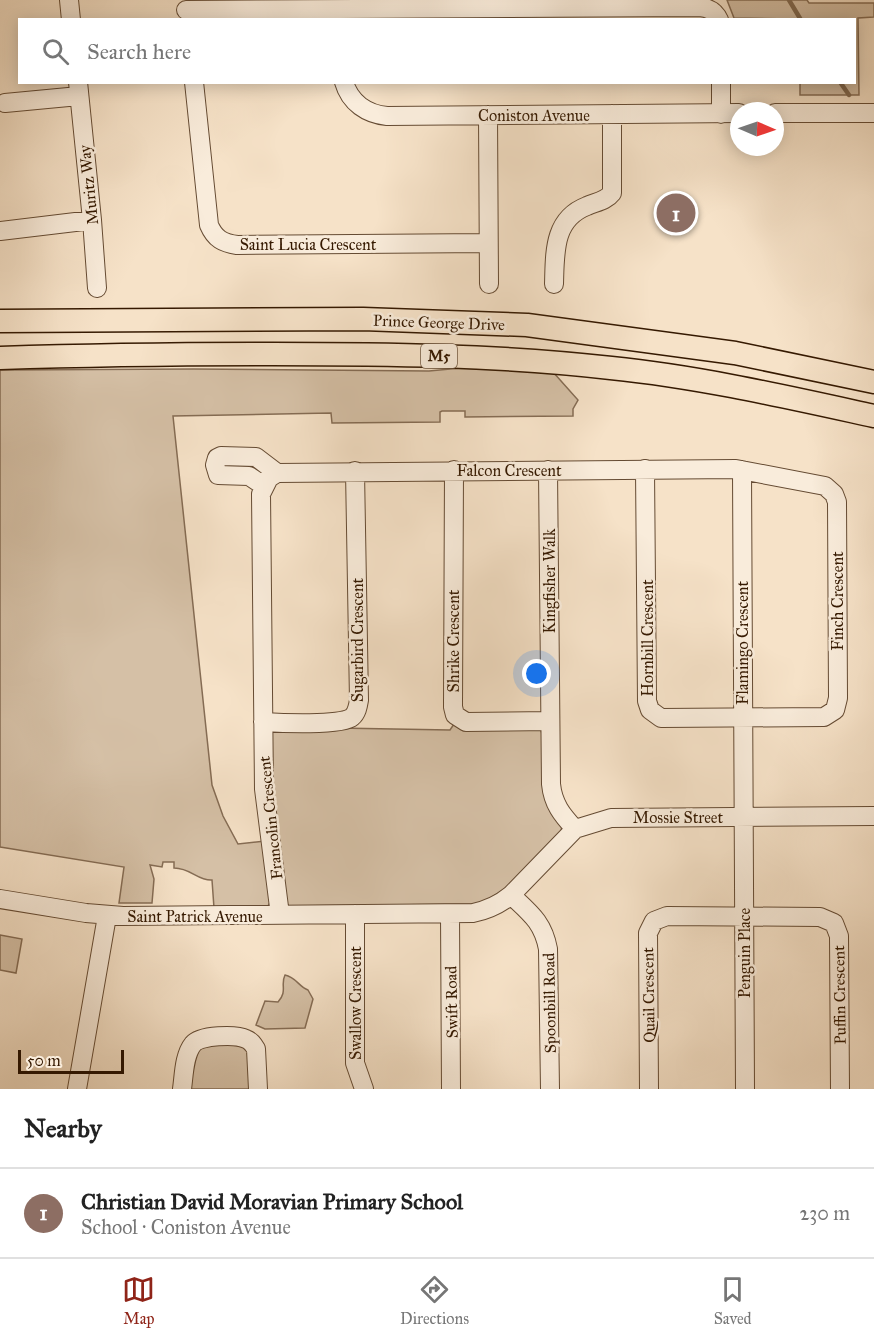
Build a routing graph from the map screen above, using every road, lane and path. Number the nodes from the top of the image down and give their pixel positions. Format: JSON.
{"nodes":[{"id":1,"x":69,"y":0,"type":"edge"},
{"id":2,"x":549,"y":4,"type":"edge"},
{"id":3,"x":343,"y":9,"type":"edge"},
{"id":4,"x":186,"y":10,"type":"edge"},
{"id":5,"x":71,"y":18,"type":"edge"},
{"id":6,"x":718,"y":18,"type":"edge"},
{"id":7,"x":194,"y":84,"type":"edge"},
{"id":8,"x":345,"y":84,"type":"edge"},
{"id":9,"x":722,"y":84,"type":"edge"},
{"id":10,"x":79,"y":89,"type":"edge"},
{"id":11,"x":5,"y":103,"type":"dead end"},
{"id":12,"x":730,"y":113,"type":"edge"},
{"id":13,"x":874,"y":113,"type":"edge"},
{"id":14,"x":612,"y":114,"type":"junction"},
{"id":15,"x":784,"y":114,"type":"edge"},
{"id":16,"x":488,"y":115,"type":"junction"},
{"id":17,"x":92,"y":220,"type":"junction"},
{"id":18,"x":0,"y":231,"type":"edge"},
{"id":19,"x":488,"y":243,"type":"junction"},
{"id":20,"x":489,"y":284,"type":"dead end"},
{"id":21,"x":554,"y":284,"type":"dead end"},
{"id":22,"x":97,"y":288,"type":"dead end"},
{"id":23,"x":0,"y":321,"type":"edge"},
{"id":24,"x":0,"y":358,"type":"edge"},
{"id":25,"x":819,"y":370,"type":"junction"},
{"id":26,"x":874,"y":375,"type":"edge"},
{"id":27,"x":874,"y":382,"type":"edge"},
{"id":28,"x":874,"y":416,"type":"edge"},
{"id":29,"x":454,"y":470,"type":"junction"},
{"id":30,"x":548,"y":470,"type":"junction"},
{"id":31,"x":645,"y":470,"type":"junction"},
{"id":32,"x":742,"y":470,"type":"junction"},
{"id":33,"x":356,"y":471,"type":"junction"},
{"id":34,"x":277,"y":473,"type":"junction"},
{"id":35,"x":264,"y":486,"type":"junction"},
{"id":36,"x":742,"y":718,"type":"junction"},
{"id":37,"x":550,"y":721,"type":"junction"},
{"id":38,"x":263,"y":722,"type":"junction"},
{"id":39,"x":742,"y":816,"type":"junction"},
{"id":40,"x":874,"y":816,"type":"edge"},
{"id":41,"x":575,"y":829,"type":"junction"},
{"id":42,"x":511,"y":895,"type":"junction"},
{"id":43,"x":0,"y":899,"type":"edge"},
{"id":44,"x":450,"y":914,"type":"junction"},
{"id":45,"x":280,"y":915,"type":"junction"},
{"id":46,"x":355,"y":915,"type":"junction"},
{"id":47,"x":106,"y":916,"type":"junction"},
{"id":48,"x":744,"y":916,"type":"junction"},
{"id":49,"x":77,"y":1089,"type":"edge"},
{"id":50,"x":182,"y":1089,"type":"edge"},
{"id":51,"x":258,"y":1089,"type":"edge"},
{"id":52,"x":364,"y":1089,"type":"edge"},
{"id":53,"x":451,"y":1089,"type":"edge"},
{"id":54,"x":550,"y":1089,"type":"edge"},
{"id":55,"x":649,"y":1089,"type":"edge"},
{"id":56,"x":745,"y":1089,"type":"edge"},
{"id":57,"x":840,"y":1089,"type":"edge"}],
"edges":[{"from":1,"to":5,"type":"street"},
{"from":2,"to":3,"type":"street"},
{"from":2,"to":6,"type":"street"},
{"from":3,"to":4,"type":"street"},
{"from":7,"to":19,"type":"street","name":"Saint Lucia Crescent"},
{"from":8,"to":16,"type":"street","name":"Coniston Avenue"},
{"from":9,"to":12,"type":"street"},
{"from":10,"to":11,"type":"street"},
{"from":10,"to":17,"type":"street","name":"Muritz Way"},
{"from":12,"to":14,"type":"street","name":"Coniston Avenue"},
{"from":13,"to":15,"type":"street"},
{"from":14,"to":16,"type":"street","name":"Coniston Avenue"},
{"from":14,"to":21,"type":"street"},
{"from":16,"to":19,"type":"street"},
{"from":17,"to":18,"type":"street"},
{"from":17,"to":22,"type":"street","name":"Muritz Way"},
{"from":19,"to":20,"type":"street"},
{"from":23,"to":25,"type":"main road","name":"Prince George Drive","number":"M5"},
{"from":24,"to":28,"type":"main road","name":"Prince George Drive","number":"M5"},
{"from":25,"to":26,"type":"main road"},
{"from":25,"to":27,"type":"main road","name":"Prince George Drive","number":"M5"},
{"from":29,"to":30,"type":"street","name":"Falcon Crescent"},
{"from":29,"to":33,"type":"street","name":"Falcon Crescent"},
{"from":29,"to":37,"type":"street","name":"Shrike Crescent"},
{"from":30,"to":31,"type":"street","name":"Falcon Crescent"},
{"from":30,"to":37,"type":"street","name":"Kingfisher Walk"},
{"from":31,"to":32,"type":"street","name":"Falcon Crescent"},
{"from":31,"to":36,"type":"street","name":"Hornbill Crescent"},
{"from":32,"to":36,"type":"street","name":"Flamingo Crescent"},
{"from":32,"to":36,"type":"street","name":"Finch Crescent"},
{"from":33,"to":34,"type":"street","name":"Falcon Crescent"},
{"from":33,"to":38,"type":"street","name":"Sugarbird Crescent"},
{"from":34,"to":35,"type":"street"},
{"from":34,"to":35,"type":"street"},
{"from":35,"to":38,"type":"street","name":"Francolin Crescent"},
{"from":36,"to":39,"type":"street","name":"Flamingo Crescent"},
{"from":37,"to":41,"type":"street","name":"Kingfisher Walk"},
{"from":38,"to":45,"type":"street","name":"Francolin Crescent"},
{"from":39,"to":40,"type":"street","name":"Mossie Street"},
{"from":39,"to":41,"type":"street","name":"Mossie Street"},
{"from":39,"to":48,"type":"street","name":"Penguin Place"},
{"from":41,"to":42,"type":"street","name":"Mossie Street"},
{"from":42,"to":44,"type":"street"},
{"from":42,"to":54,"type":"street","name":"Spoonbill Road"},
{"from":43,"to":47,"type":"street"},
{"from":44,"to":46,"type":"street"},
{"from":44,"to":53,"type":"street","name":"Swift Road"},
{"from":45,"to":46,"type":"street"},
{"from":45,"to":47,"type":"street","name":"Saint Patrick Avenue"},
{"from":46,"to":52,"type":"street","name":"Swallow Crescent"},
{"from":47,"to":49,"type":"street","name":"Saint Patrick Avenue"},
{"from":48,"to":55,"type":"street","name":"Quail Crescent"},
{"from":48,"to":56,"type":"street","name":"Penguin Place"},
{"from":48,"to":57,"type":"street","name":"Puffin Crescent"},
{"from":50,"to":51,"type":"street"}]}
